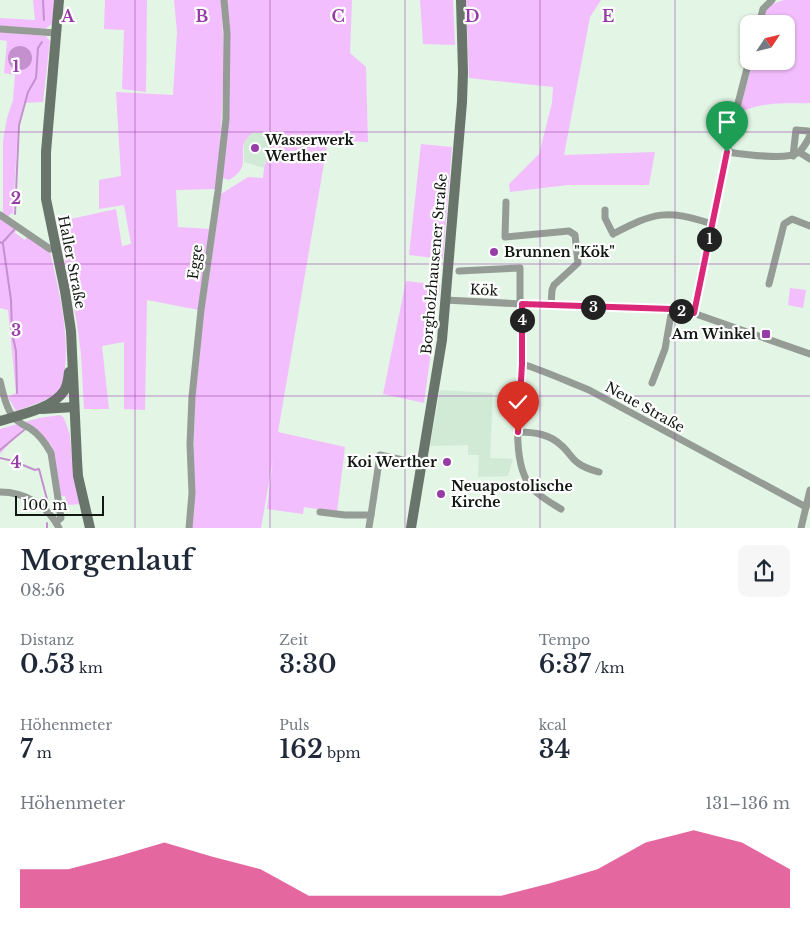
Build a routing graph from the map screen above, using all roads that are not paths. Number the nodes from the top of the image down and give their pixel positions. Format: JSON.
{"nodes":[{"id":1,"x":59,"y":0,"type":"edge"},
{"id":2,"x":224,"y":0,"type":"edge"},
{"id":3,"x":461,"y":0,"type":"edge"},
{"id":4,"x":772,"y":0,"type":"edge"},
{"id":5,"x":761,"y":15,"type":"edge"},
{"id":6,"x":0,"y":29,"type":"edge"},
{"id":7,"x":56,"y":33,"type":"junction"},
{"id":8,"x":747,"y":70,"type":"edge"},
{"id":9,"x":810,"y":135,"type":"edge"},
{"id":10,"x":727,"y":152,"type":"junction"},
{"id":11,"x":796,"y":154,"type":"junction"},
{"id":12,"x":810,"y":160,"type":"edge"},
{"id":13,"x":506,"y":202,"type":"dead end"},
{"id":14,"x":605,"y":210,"type":"dead end"},
{"id":15,"x":0,"y":215,"type":"edge"},
{"id":16,"x":712,"y":224,"type":"junction"},
{"id":17,"x":810,"y":226,"type":"edge"},
{"id":18,"x":55,"y":248,"type":"junction"},
{"id":19,"x":459,"y":272,"type":"dead end"},
{"id":20,"x":770,"y":284,"type":"dead end"},
{"id":21,"x":445,"y":300,"type":"junction"},
{"id":22,"x":521,"y":304,"type":"junction"},
{"id":23,"x":551,"y":305,"type":"junction"},
{"id":24,"x":672,"y":309,"type":"junction"},
{"id":25,"x":694,"y":313,"type":"junction"},
{"id":26,"x":810,"y":354,"type":"edge"},
{"id":27,"x":73,"y":357,"type":"junction"},
{"id":28,"x":522,"y":364,"type":"junction"},
{"id":29,"x":0,"y":381,"type":"edge"},
{"id":30,"x":652,"y":384,"type":"dead end"},
{"id":31,"x":57,"y":398,"type":"junction"},
{"id":32,"x":74,"y":403,"type":"junction"},
{"id":33,"x":35,"y":410,"type":"junction"},
{"id":34,"x":0,"y":421,"type":"edge"},
{"id":35,"x":518,"y":432,"type":"junction"},
{"id":36,"x":421,"y":464,"type":"junction"},
{"id":37,"x":599,"y":472,"type":"dead end"},
{"id":38,"x":810,"y":490,"type":"edge"},
{"id":39,"x":0,"y":492,"type":"edge"},
{"id":40,"x":806,"y":507,"type":"junction"},
{"id":41,"x":560,"y":509,"type":"dead end"},
{"id":42,"x":320,"y":512,"type":"dead end"},
{"id":43,"x":371,"y":515,"type":"junction"},
{"id":44,"x":58,"y":525,"type":"edge"},
{"id":45,"x":369,"y":527,"type":"edge"},
{"id":46,"x":90,"y":528,"type":"edge"},
{"id":47,"x":189,"y":528,"type":"edge"},
{"id":48,"x":411,"y":528,"type":"edge"},
{"id":49,"x":802,"y":528,"type":"edge"}],
"edges":[{"from":1,"to":7,"type":"street","name":"Haller Straße"},
{"from":2,"to":47,"type":"street","name":"Egge"},
{"from":3,"to":21,"type":"street","name":"Borgholzhausener Straße"},
{"from":4,"to":5,"type":"street"},
{"from":6,"to":7,"type":"street"},
{"from":7,"to":18,"type":"street","name":"Haller Straße"},
{"from":8,"to":10,"type":"street"},
{"from":9,"to":11,"type":"street"},
{"from":9,"to":11,"type":"street"},
{"from":10,"to":11,"type":"street"},
{"from":10,"to":16,"type":"street"},
{"from":11,"to":12,"type":"street"},
{"from":13,"to":23,"type":"street"},
{"from":14,"to":16,"type":"street"},
{"from":15,"to":18,"type":"street"},
{"from":16,"to":25,"type":"street"},
{"from":17,"to":20,"type":"street"},
{"from":18,"to":27,"type":"street","name":"Haller Straße"},
{"from":19,"to":22,"type":"street"},
{"from":21,"to":22,"type":"street","name":"Kök"},
{"from":21,"to":36,"type":"street","name":"Borgholzhausener Straße"},
{"from":22,"to":23,"type":"street","name":"Kök"},
{"from":22,"to":28,"type":"street"},
{"from":23,"to":24,"type":"street","name":"Kök"},
{"from":24,"to":25,"type":"street","name":"Kök"},
{"from":24,"to":30,"type":"street"},
{"from":25,"to":26,"type":"street","name":"Kök"},
{"from":27,"to":31,"type":"street"},
{"from":27,"to":32,"type":"street","name":"Haller Straße"},
{"from":28,"to":35,"type":"street"},
{"from":28,"to":40,"type":"street","name":"Neue Straße"},
{"from":29,"to":44,"type":"street"},
{"from":31,"to":32,"type":"street"},
{"from":31,"to":33,"type":"street"},
{"from":32,"to":33,"type":"street"},
{"from":32,"to":46,"type":"street","name":"Haller Straße"},
{"from":33,"to":34,"type":"street"},
{"from":35,"to":37,"type":"street"},
{"from":35,"to":41,"type":"street"},
{"from":36,"to":43,"type":"street"},
{"from":36,"to":48,"type":"street","name":"Borgholzhausener Straße"},
{"from":38,"to":40,"type":"street"},
{"from":39,"to":44,"type":"street"},
{"from":40,"to":49,"type":"street"},
{"from":42,"to":43,"type":"street"},
{"from":43,"to":45,"type":"street"}]}
